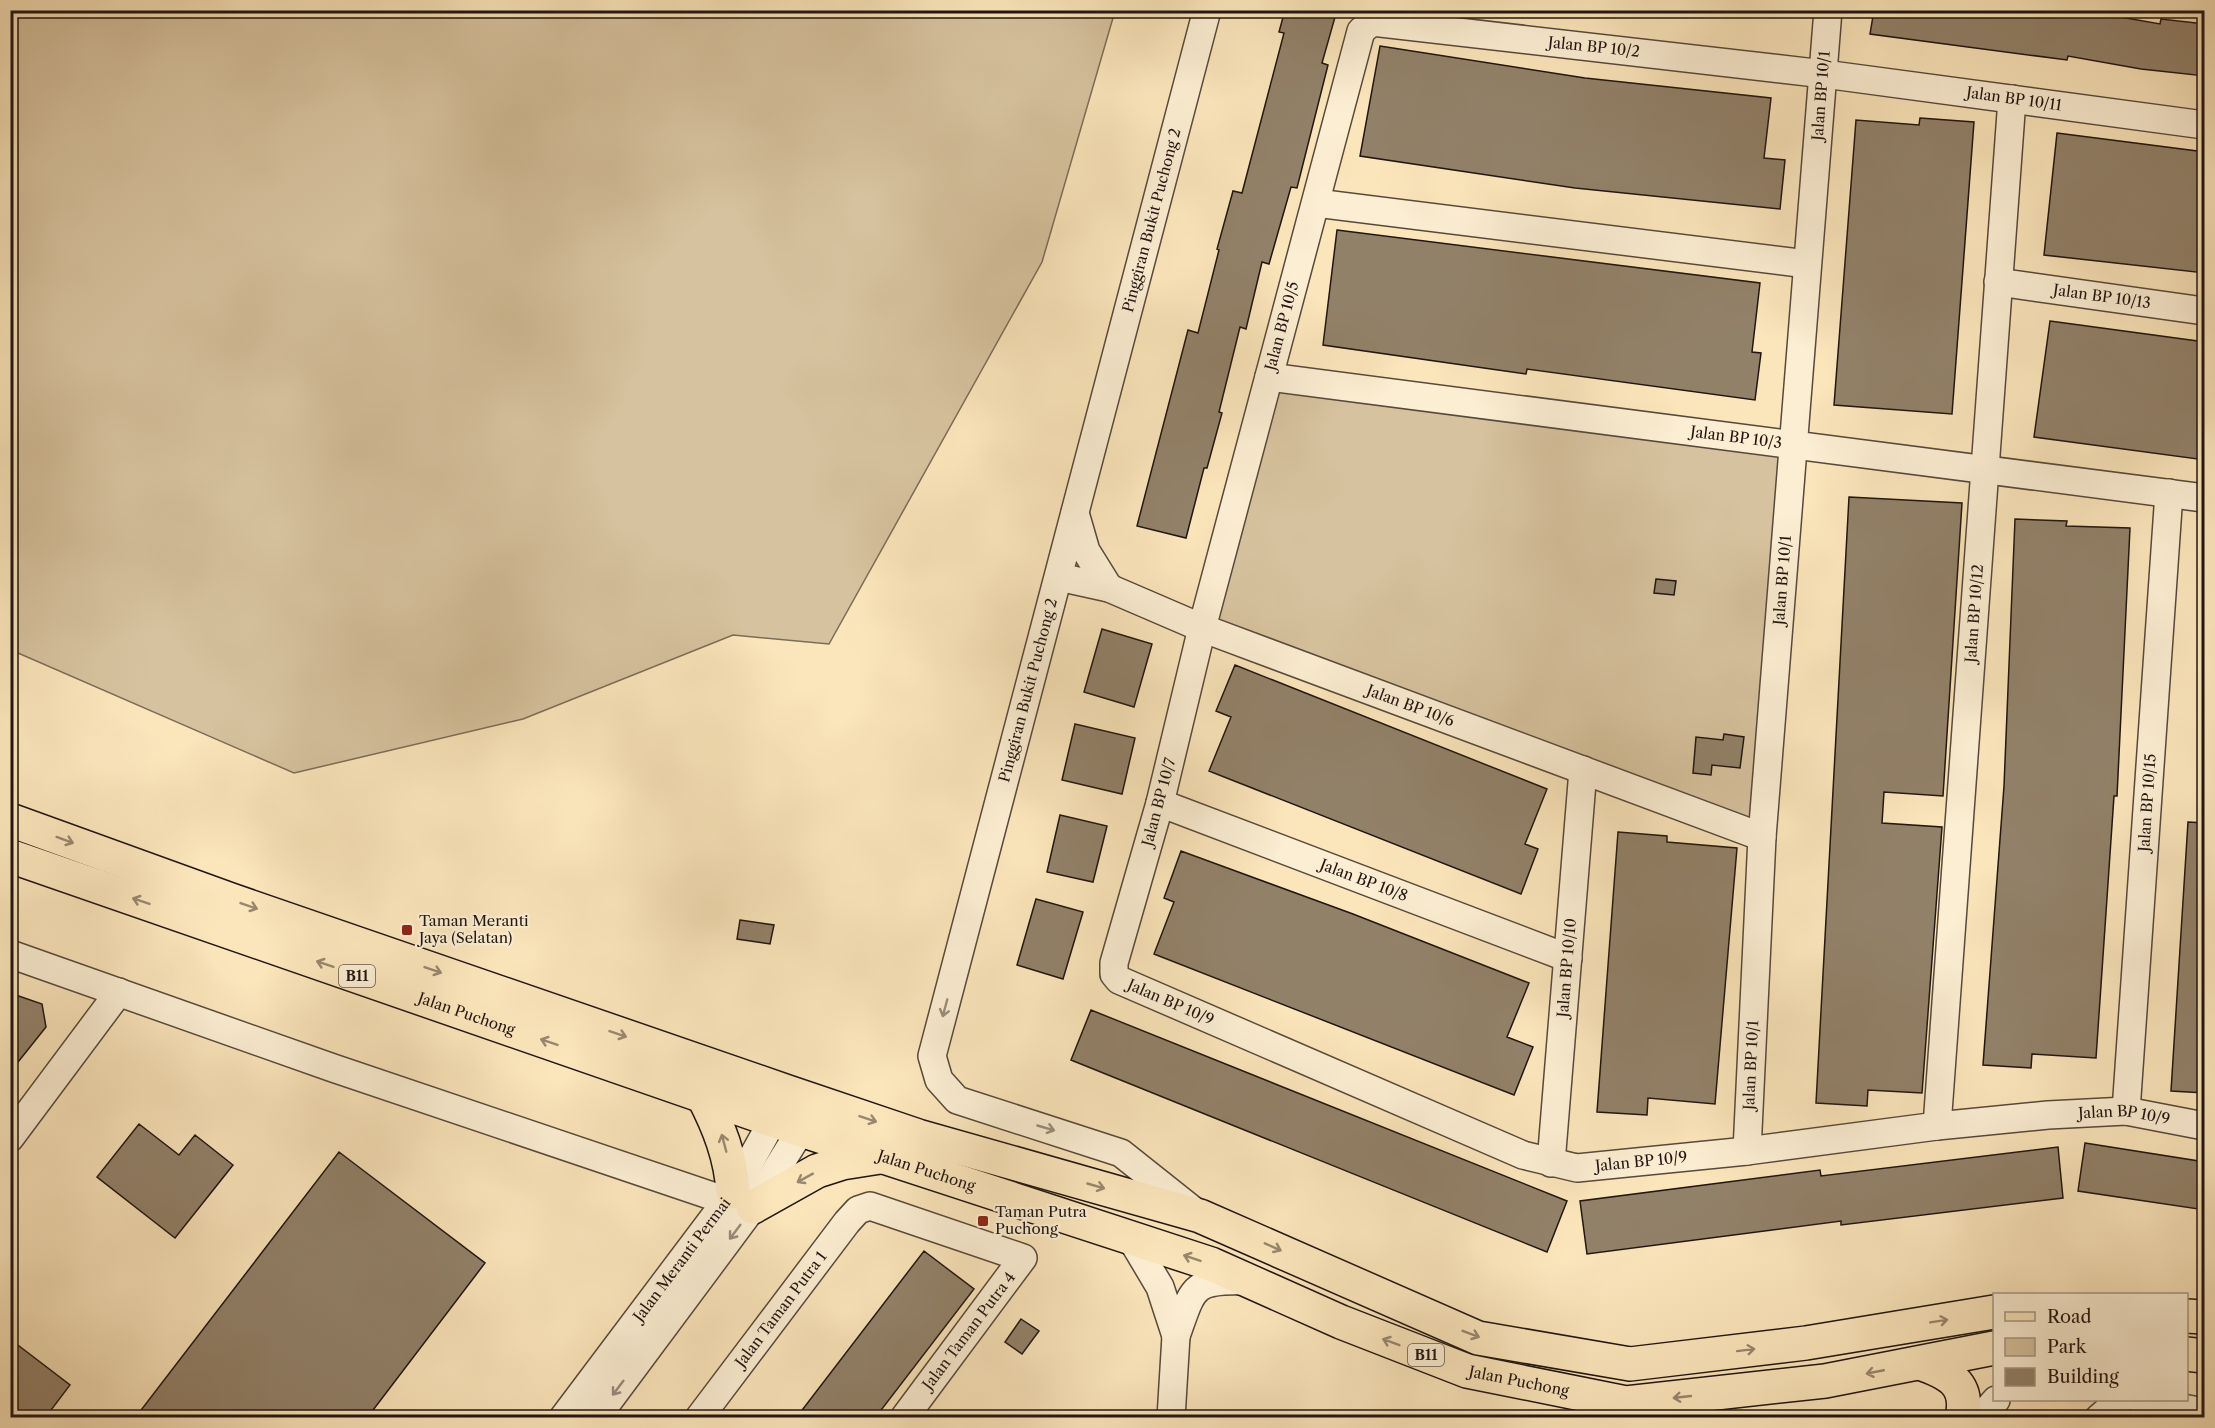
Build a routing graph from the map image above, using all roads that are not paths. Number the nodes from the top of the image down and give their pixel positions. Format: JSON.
{"nodes":[{"id":1,"x":1207,"y":10,"type":"edge"},
{"id":2,"x":1828,"y":10,"type":"edge"},
{"id":3,"x":1365,"y":25,"type":"joint"},
{"id":4,"x":1824,"y":74,"type":"junction"},
{"id":5,"x":2012,"y":99,"type":"junction"},
{"id":6,"x":2205,"y":124,"type":"edge"},
{"id":7,"x":1316,"y":203,"type":"junction"},
{"id":8,"x":1807,"y":264,"type":"junction"},
{"id":9,"x":1998,"y":282,"type":"junction"},
{"id":10,"x":2205,"y":311,"type":"edge"},
{"id":11,"x":1269,"y":377,"type":"junction"},
{"id":12,"x":1793,"y":445,"type":"junction"},
{"id":13,"x":1983,"y":470,"type":"junction"},
{"id":14,"x":2169,"y":493,"type":"junction"},
{"id":15,"x":2205,"y":498,"type":"edge"},
{"id":16,"x":1075,"y":511,"type":"junction"},
{"id":17,"x":1059,"y":577,"type":"junction"},
{"id":18,"x":1109,"y":588,"type":"junction"},
{"id":19,"x":1202,"y":628,"type":"junction"},
{"id":20,"x":1582,"y":770,"type":"junction"},
{"id":21,"x":1160,"y":803,"type":"junction"},
{"id":22,"x":10,"y":820,"type":"edge"},
{"id":23,"x":1762,"y":837,"type":"junction"},
{"id":24,"x":10,"y":856,"type":"edge"},
{"id":25,"x":10,"y":954,"type":"edge"},
{"id":26,"x":1568,"y":958,"type":"junction"},
{"id":27,"x":1114,"y":974,"type":"joint"},
{"id":28,"x":119,"y":992,"type":"junction"},
{"id":29,"x":703,"y":1096,"type":"junction"},
{"id":30,"x":794,"y":1111,"type":"junction"},
{"id":31,"x":2126,"y":1111,"type":"junction"},
{"id":32,"x":1936,"y":1126,"type":"junction"},
{"id":33,"x":2205,"y":1126,"type":"edge"},
{"id":34,"x":10,"y":1138,"type":"edge"},
{"id":35,"x":1747,"y":1151,"type":"junction"},
{"id":36,"x":882,"y":1157,"type":"junction"},
{"id":37,"x":1551,"y":1163,"type":"junction"},
{"id":38,"x":738,"y":1200,"type":"junction"},
{"id":39,"x":870,"y":1206,"type":"joint"},
{"id":40,"x":1200,"y":1216,"type":"junction"},
{"id":41,"x":1129,"y":1235,"type":"junction"},
{"id":42,"x":1249,"y":1281,"type":"junction"},
{"id":43,"x":1993,"y":1312,"type":"edge"},
{"id":44,"x":2188,"y":1316,"type":"edge"},
{"id":45,"x":2205,"y":1317,"type":"edge"},
{"id":46,"x":1176,"y":1336,"type":"junction"},
{"id":47,"x":1993,"y":1348,"type":"edge"},
{"id":48,"x":2188,"y":1354,"type":"edge"},
{"id":49,"x":2205,"y":1356,"type":"edge"},
{"id":50,"x":1920,"y":1363,"type":"junction"},
{"id":51,"x":1995,"y":1401,"type":"edge"},
{"id":52,"x":2119,"y":1401,"type":"edge"},
{"id":53,"x":2145,"y":1401,"type":"edge"},
{"id":54,"x":2205,"y":1412,"type":"edge"},
{"id":55,"x":563,"y":1418,"type":"edge"},
{"id":56,"x":596,"y":1418,"type":"edge"},
{"id":57,"x":699,"y":1418,"type":"edge"},
{"id":58,"x":904,"y":1418,"type":"edge"},
{"id":59,"x":1171,"y":1418,"type":"edge"},
{"id":60,"x":1962,"y":1418,"type":"edge"},
{"id":61,"x":1980,"y":1418,"type":"edge"},
{"id":62,"x":2099,"y":1418,"type":"edge"}],
"edges":[{"from":1,"to":16,"type":"street","name":"Pinggiran Bukit Puchong 2"},
{"from":2,"to":4,"type":"street","name":"Jalan BP 10/1"},
{"from":3,"to":4,"type":"street","name":"Jalan BP 10/2"},
{"from":3,"to":7,"type":"street","name":"Jalan BP 10/5"},
{"from":4,"to":5,"type":"street","name":"Jalan BP 10/11"},
{"from":4,"to":8,"type":"street","name":"Jalan BP 10/1"},
{"from":5,"to":6,"type":"street","name":"Jalan BP 10/11"},
{"from":5,"to":9,"type":"street","name":"Jalan BP 10/12"},
{"from":7,"to":8,"type":"street"},
{"from":7,"to":11,"type":"street","name":"Jalan BP 10/5"},
{"from":8,"to":12,"type":"street","name":"Jalan BP 10/1"},
{"from":9,"to":10,"type":"street","name":"Jalan BP 10/13"},
{"from":9,"to":13,"type":"street","name":"Jalan BP 10/12"},
{"from":11,"to":12,"type":"street","name":"Jalan BP 10/3"},
{"from":11,"to":19,"type":"street","name":"Jalan BP 10/5"},
{"from":12,"to":13,"type":"street","name":"Jalan BP 10/3"},
{"from":12,"to":23,"type":"street","name":"Jalan BP 10/1"},
{"from":13,"to":14,"type":"street","name":"Jalan BP 10/3"},
{"from":13,"to":32,"type":"street","name":"Jalan BP 10/12"},
{"from":14,"to":15,"type":"street","name":"Jalan BP 10/3"},
{"from":14,"to":31,"type":"street","name":"Jalan BP 10/15"},
{"from":16,"to":17,"type":"street","name":"Pinggiran Bukit Puchong 2"},
{"from":16,"to":18,"type":"street"},
{"from":17,"to":18,"type":"street","name":"Jalan BP 10/6"},
{"from":17,"to":40,"type":"street","name":"Pinggiran Bukit Puchong 2","one_way":true},
{"from":18,"to":19,"type":"street","name":"Jalan BP 10/6"},
{"from":19,"to":20,"type":"street","name":"Jalan BP 10/6"},
{"from":19,"to":21,"type":"street","name":"Jalan BP 10/7"},
{"from":20,"to":23,"type":"street","name":"Jalan BP 10/6"},
{"from":20,"to":26,"type":"street","name":"Jalan BP 10/10"},
{"from":21,"to":26,"type":"street","name":"Jalan BP 10/8"},
{"from":21,"to":27,"type":"street","name":"Jalan BP 10/7"},
{"from":22,"to":30,"type":"main road","name":"Jalan Puchong","number":"B11","one_way":true},
{"from":23,"to":35,"type":"street","name":"Jalan BP 10/1"},
{"from":29,"to":24,"type":"main road","name":"Jalan Puchong","number":"B11","one_way":true},
{"from":25,"to":28,"type":"street"},
{"from":26,"to":37,"type":"street","name":"Jalan BP 10/10"},
{"from":27,"to":37,"type":"street","name":"Jalan BP 10/9"},
{"from":28,"to":34,"type":"street"},
{"from":28,"to":38,"type":"street"},
{"from":29,"to":30,"type":"main road","name":"Jalan Puchong","number":"B11"},
{"from":38,"to":29,"type":"main road","one_way":true},
{"from":30,"to":36,"type":"main road","name":"Jalan Puchong","number":"B11"},
{"from":30,"to":38,"type":"street","name":"Jalan Meranti Permai"},
{"from":30,"to":40,"type":"main road","name":"Jalan Puchong","number":"B11","one_way":true},
{"from":31,"to":32,"type":"street","name":"Jalan BP 10/9"},
{"from":31,"to":33,"type":"street","name":"Jalan BP 10/9"},
{"from":32,"to":35,"type":"street","name":"Jalan BP 10/9"},
{"from":35,"to":37,"type":"street","name":"Jalan BP 10/9"},
{"from":36,"to":38,"type":"main road","one_way":true},
{"from":36,"to":41,"type":"main road","name":"Jalan Puchong","number":"B11"},
{"from":38,"to":55,"type":"street","name":"Jalan Meranti Permai"},
{"from":38,"to":56,"type":"street","one_way":true},
{"from":39,"to":57,"type":"street","name":"Jalan Taman Putra 1"},
{"from":39,"to":58,"type":"street","name":"Jalan Taman Putra 4"},
{"from":40,"to":43,"type":"main road","name":"Jalan Puchong","number":"B11","one_way":true},
{"from":42,"to":41,"type":"main road","name":"Jalan Puchong","number":"B11","one_way":true},
{"from":41,"to":46,"type":"street"},
{"from":42,"to":46,"type":"street"},
{"from":50,"to":42,"type":"main road","name":"Jalan Puchong","number":"B11","one_way":true},
{"from":44,"to":45,"type":"main road"},
{"from":46,"to":59,"type":"street"},
{"from":47,"to":50,"type":"main road","name":"Jalan Puchong","number":"B11"},
{"from":48,"to":49,"type":"main road"},
{"from":50,"to":60,"type":"main road"},
{"from":51,"to":61,"type":"street"},
{"from":52,"to":62,"type":"street"},
{"from":53,"to":54,"type":"street"}]}
